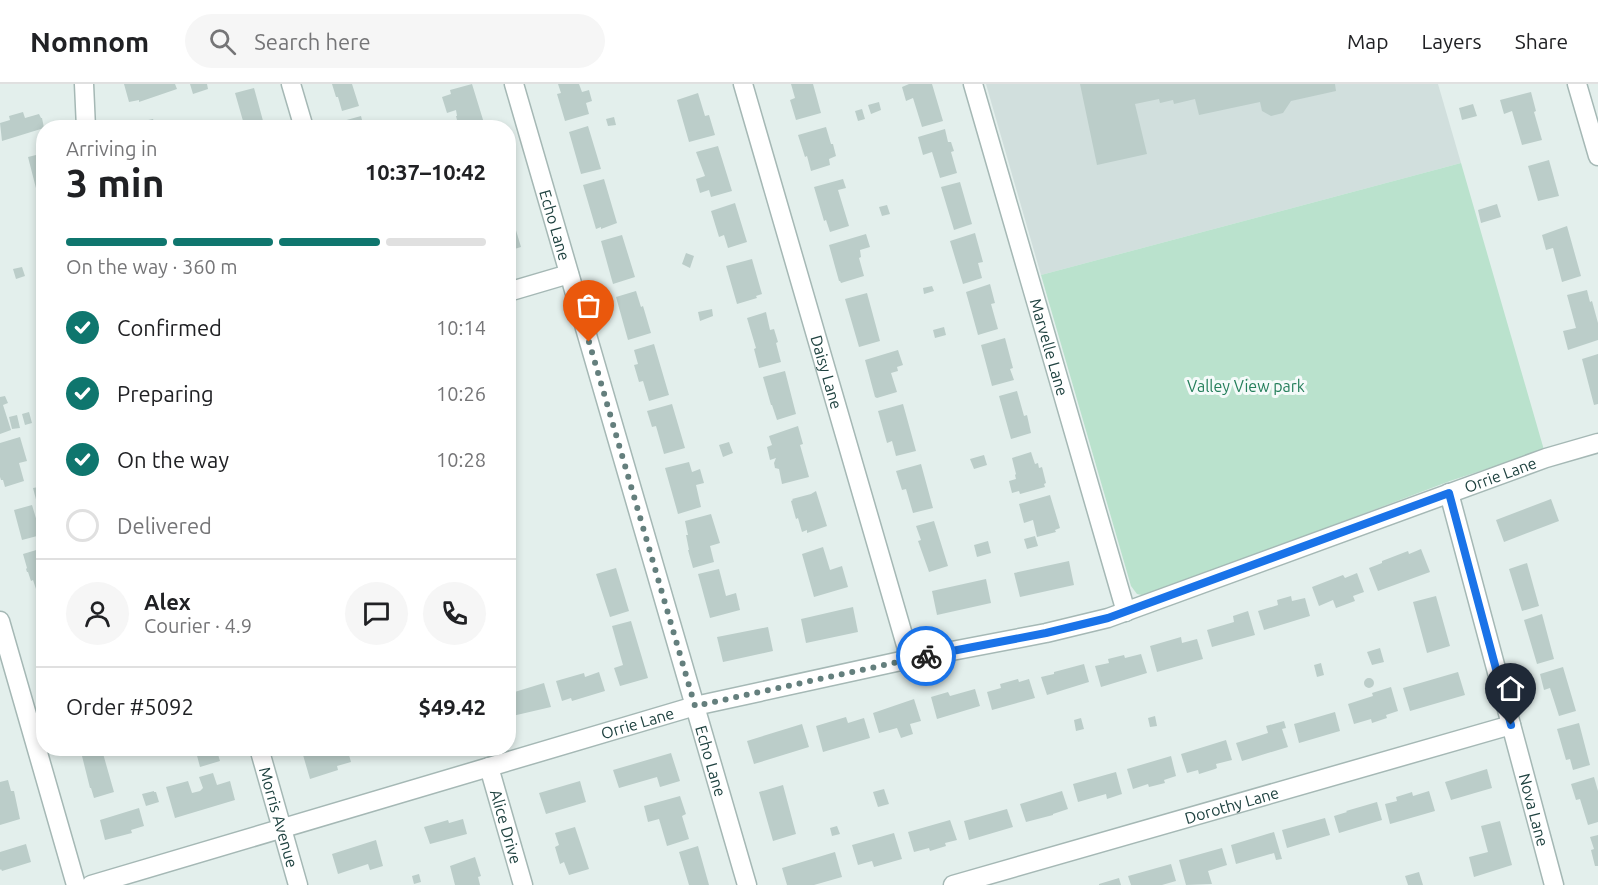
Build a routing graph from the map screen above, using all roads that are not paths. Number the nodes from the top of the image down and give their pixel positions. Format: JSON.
{"nodes":[{"id":1,"x":84,"y":84,"type":"edge"},
{"id":2,"x":291,"y":84,"type":"edge"},
{"id":3,"x":514,"y":84,"type":"edge"},
{"id":4,"x":743,"y":84,"type":"edge"},
{"id":5,"x":973,"y":84,"type":"edge"},
{"id":6,"x":1577,"y":84,"type":"edge"},
{"id":7,"x":86,"y":120,"type":"edge"},
{"id":8,"x":302,"y":120,"type":"edge"},
{"id":9,"x":1598,"y":156,"type":"edge"},
{"id":10,"x":569,"y":274,"type":"junction"},
{"id":11,"x":516,"y":290,"type":"edge"},
{"id":12,"x":1598,"y":443,"type":"edge"},
{"id":13,"x":1449,"y":493,"type":"junction"},
{"id":14,"x":1126,"y":612,"type":"junction"},
{"id":15,"x":0,"y":621,"type":"edge"},
{"id":16,"x":910,"y":659,"type":"junction"},
{"id":17,"x":695,"y":706,"type":"junction"},
{"id":18,"x":1511,"y":725,"type":"junction"},
{"id":19,"x":36,"y":746,"type":"edge"},
{"id":20,"x":39,"y":756,"type":"edge"},
{"id":21,"x":261,"y":756,"type":"edge"},
{"id":22,"x":489,"y":767,"type":"junction"},
{"id":23,"x":282,"y":829,"type":"junction"},
{"id":24,"x":76,"y":885,"type":"edge"},
{"id":25,"x":91,"y":885,"type":"edge"},
{"id":26,"x":298,"y":885,"type":"edge"},
{"id":27,"x":523,"y":885,"type":"edge"},
{"id":28,"x":747,"y":885,"type":"edge"},
{"id":29,"x":953,"y":885,"type":"edge"},
{"id":30,"x":1554,"y":885,"type":"edge"}],
"edges":[{"from":1,"to":7,"type":"street"},
{"from":2,"to":8,"type":"street"},
{"from":3,"to":10,"type":"street","name":"Echo Lane"},
{"from":4,"to":16,"type":"street","name":"Daisy Lane"},
{"from":5,"to":14,"type":"street","name":"Marvelle Lane"},
{"from":6,"to":9,"type":"street"},
{"from":10,"to":11,"type":"street"},
{"from":10,"to":17,"type":"street","name":"Echo Lane"},
{"from":12,"to":13,"type":"street","name":"Orrie Lane"},
{"from":13,"to":14,"type":"street","name":"Orrie Lane"},
{"from":13,"to":18,"type":"street","name":"Nova Lane"},
{"from":14,"to":16,"type":"street","name":"Orrie Lane"},
{"from":15,"to":19,"type":"street"},
{"from":16,"to":17,"type":"street","name":"Orrie Lane"},
{"from":17,"to":22,"type":"street","name":"Orrie Lane"},
{"from":17,"to":28,"type":"street","name":"Echo Lane"},
{"from":18,"to":29,"type":"street","name":"Dorothy Lane"},
{"from":18,"to":30,"type":"street","name":"Nova Lane"},
{"from":20,"to":24,"type":"street"},
{"from":21,"to":23,"type":"street","name":"Morris Avenue"},
{"from":22,"to":23,"type":"street","name":"Orrie Lane"},
{"from":22,"to":27,"type":"street","name":"Alice Drive"},
{"from":23,"to":25,"type":"street","name":"Orrie Lane"},
{"from":23,"to":26,"type":"street","name":"Morris Avenue"}]}
